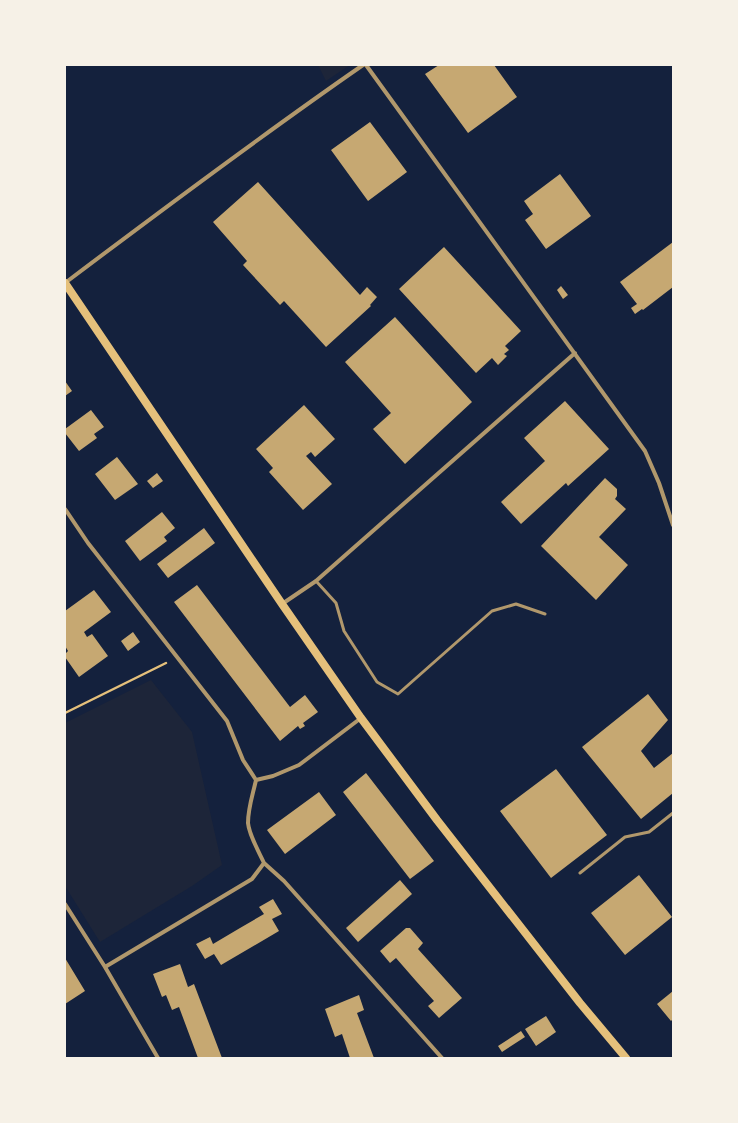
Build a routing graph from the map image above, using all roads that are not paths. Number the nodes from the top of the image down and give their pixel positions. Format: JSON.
{"nodes":[{"id":1,"x":365,"y":65,"type":"edge"},
{"id":2,"x":65,"y":283,"type":"edge"},
{"id":3,"x":575,"y":352,"type":"junction"},
{"id":4,"x":65,"y":509,"type":"edge"},
{"id":5,"x":673,"y":525,"type":"edge"},
{"id":6,"x":316,"y":581,"type":"junction"},
{"id":7,"x":282,"y":604,"type":"junction"},
{"id":8,"x":545,"y":614,"type":"dead end"},
{"id":9,"x":361,"y":718,"type":"junction"},
{"id":10,"x":256,"y":780,"type":"junction"},
{"id":11,"x":673,"y":813,"type":"edge"},
{"id":12,"x":264,"y":863,"type":"junction"},
{"id":13,"x":580,"y":873,"type":"dead end"},
{"id":14,"x":65,"y":904,"type":"edge"},
{"id":15,"x":105,"y":967,"type":"junction"},
{"id":16,"x":158,"y":1058,"type":"edge"},
{"id":17,"x":442,"y":1058,"type":"edge"},
{"id":18,"x":626,"y":1058,"type":"edge"}],
"edges":[{"from":1,"to":2,"type":"street"},
{"from":1,"to":3,"type":"street"},
{"from":2,"to":7,"type":"main road"},
{"from":3,"to":5,"type":"street"},
{"from":3,"to":6,"type":"street"},
{"from":4,"to":10,"type":"street"},
{"from":6,"to":7,"type":"street"},
{"from":6,"to":8,"type":"lane"},
{"from":7,"to":9,"type":"main road"},
{"from":9,"to":10,"type":"street"},
{"from":9,"to":18,"type":"main road"},
{"from":10,"to":12,"type":"street"},
{"from":11,"to":13,"type":"lane"},
{"from":12,"to":15,"type":"street"},
{"from":12,"to":17,"type":"street"},
{"from":14,"to":15,"type":"street"},
{"from":15,"to":16,"type":"street"}]}
